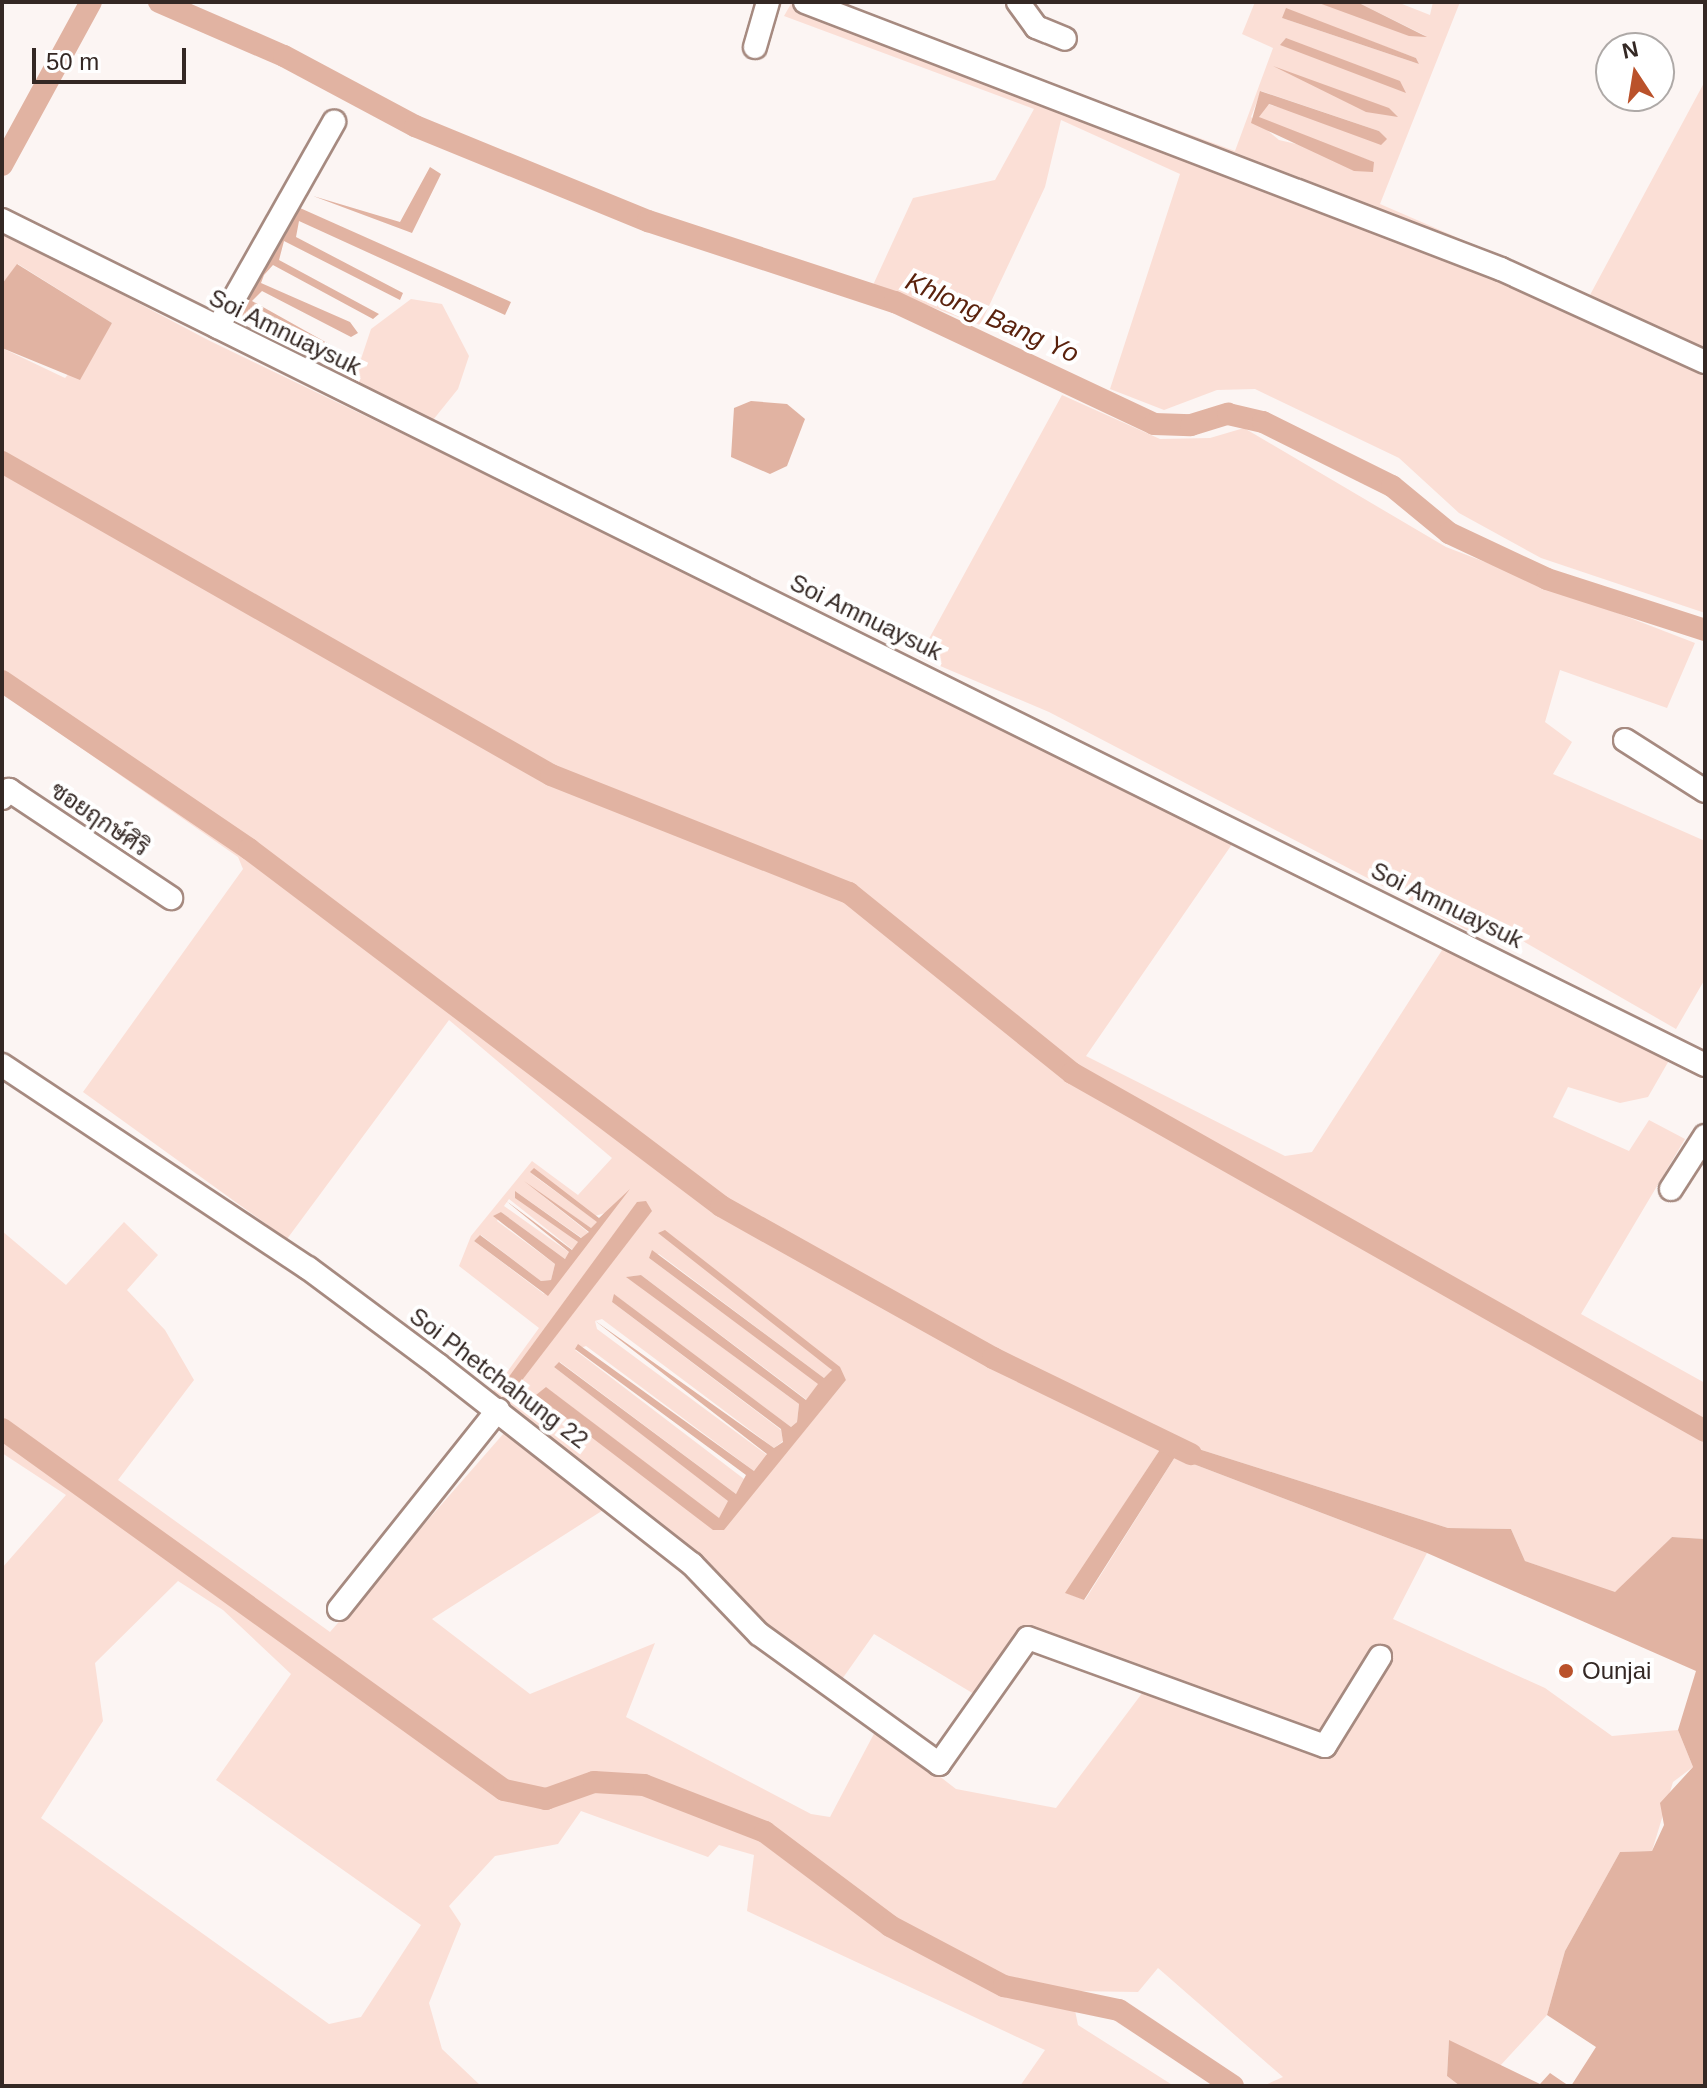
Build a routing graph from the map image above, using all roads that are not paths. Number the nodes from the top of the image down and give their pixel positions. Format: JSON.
{"nodes":[{"id":1,"x":768,"y":2,"type":"edge"},
{"id":2,"x":805,"y":2,"type":"edge"},
{"id":3,"x":1018,"y":2,"type":"edge"},
{"id":4,"x":1065,"y":39,"type":"dead end"},
{"id":5,"x":755,"y":47,"type":"dead end"},
{"id":6,"x":334,"y":122,"type":"dead end"},
{"id":7,"x":2,"y":220,"type":"edge"},
{"id":8,"x":218,"y":327,"type":"junction"},
{"id":9,"x":1705,"y":362,"type":"edge"},
{"id":10,"x":1625,"y":740,"type":"dead end"},
{"id":11,"x":1705,"y":791,"type":"edge"},
{"id":12,"x":2,"y":798,"type":"edge"},
{"id":13,"x":171,"y":898,"type":"dead end"},
{"id":14,"x":1702,"y":1055,"type":"edge"},
{"id":15,"x":2,"y":1065,"type":"edge"},
{"id":16,"x":1705,"y":1136,"type":"edge"},
{"id":17,"x":1671,"y":1189,"type":"dead end"},
{"id":18,"x":498,"y":1410,"type":"junction"},
{"id":19,"x":339,"y":1609,"type":"dead end"},
{"id":20,"x":1380,"y":1657,"type":"dead end"}],
"edges":[{"from":1,"to":5,"type":"street"},
{"from":2,"to":9,"type":"street"},
{"from":3,"to":4,"type":"street"},
{"from":6,"to":8,"type":"street"},
{"from":7,"to":8,"type":"street","name":"Soi Amnuaysuk"},
{"from":8,"to":14,"type":"street","name":"Soi Amnuaysuk"},
{"from":10,"to":11,"type":"street"},
{"from":12,"to":13,"type":"street","name":"ซอยฤกษ์ศิริ"},
{"from":15,"to":18,"type":"street","name":"Soi Phetchahung 22"},
{"from":16,"to":17,"type":"street"},
{"from":18,"to":19,"type":"street"},
{"from":18,"to":20,"type":"street","name":"Soi Phetchahung 22"}]}
